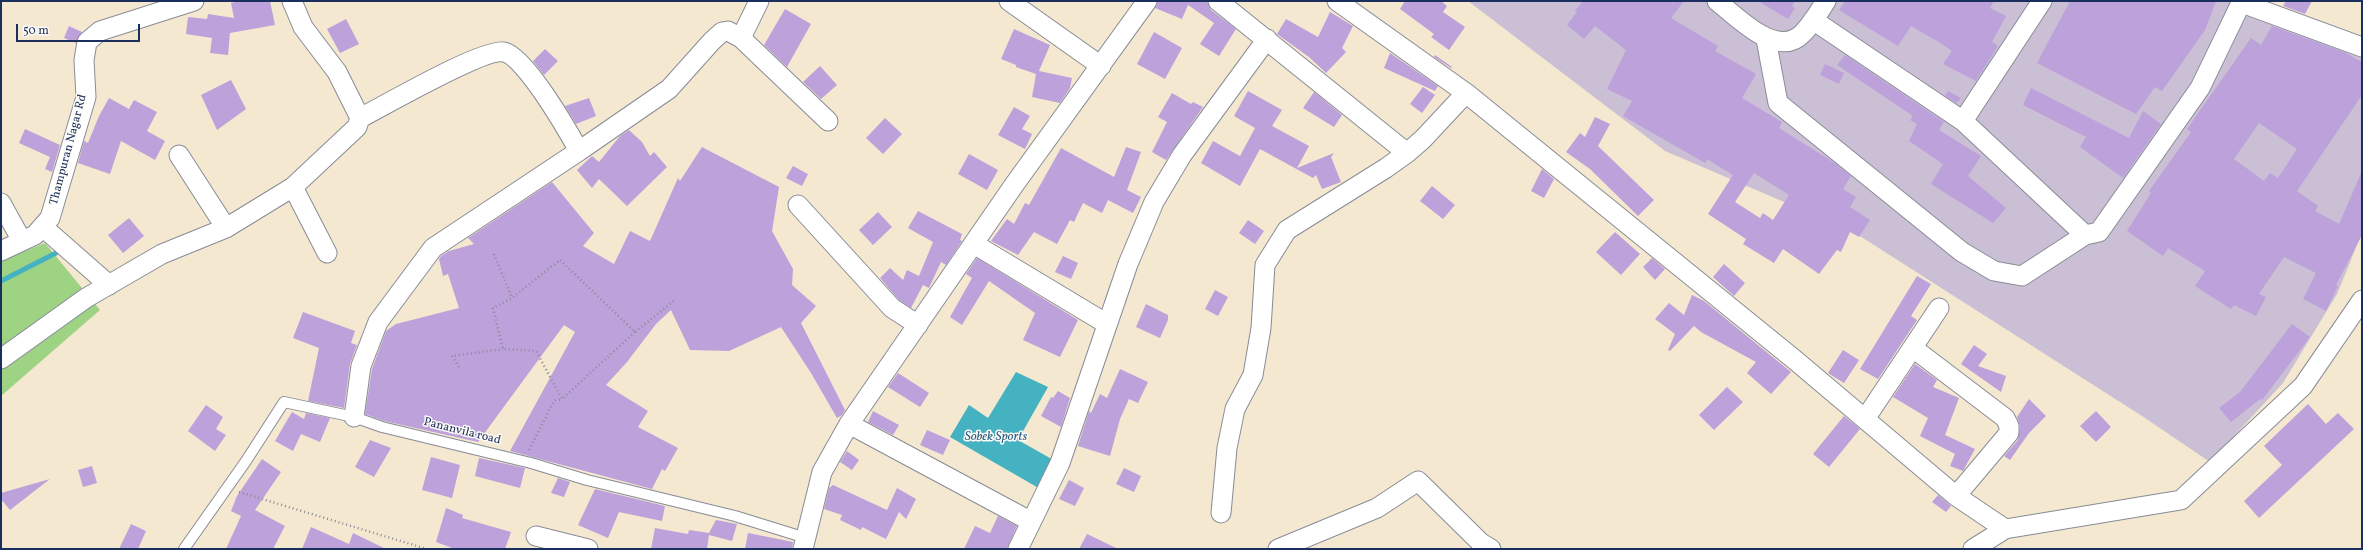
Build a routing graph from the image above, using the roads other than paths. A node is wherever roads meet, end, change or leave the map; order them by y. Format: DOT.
graph roads {
  1 [pos="194,1"];
  2 [pos="292,1"];
  3 [pos="759,1"];
  4 [pos="1009,1"];
  5 [pos="1147,1"];
  6 [pos="1218,1"];
  7 [pos="1337,1"];
  8 [pos="1717,1"];
  9 [pos="1826,1"];
  10 [pos="2042,1"];
  11 [pos="2242,2"];
  12 [pos="1813,20"];
  13 [pos="741,38"];
  14 [pos="1267,39"];
  15 [pos="1766,39"];
  16 [pos="2362,47"];
  17 [pos="1101,66"];
  18 [pos="1466,94"];
  19 [pos="360,118"];
  20 [pos="828,121"];
  21 [pos="1963,121"];
  22 [pos="579,151"];
  23 [pos="1407,153"];
  24 [pos="179,155"];
  25 [pos="293,187"];
  26 [pos="1,204"];
  27 [pos="798,205"];
  28 [pos="44,228"];
  29 [pos="226,228"];
  30 [pos="2085,235"];
  31 [pos="22,241"];
  32 [pos="974,244"];
  33 [pos="1,251"];
  34 [pos="327,253"];
  35 [pos="109,285"];
  36 [pos="2362,300"];
  37 [pos="1939,308"];
  38 [pos="1107,324"];
  39 [pos="918,325"];
  40 [pos="1913,348"];
  41 [pos="1,359"];
  42 [pos="354,417"];
  43 [pos="1865,419"];
  44 [pos="849,424"];
  45 [pos="1956,496"];
  46 [pos="1221,513"];
  47 [pos="1030,520"];
  48 [pos="2005,529"];
  49 [pos="536,536"];
  50 [pos="804,544"];
  51 [pos="184,549"];
  52 [pos="588,549"];
  53 [pos="1018,549"];
  54 [pos="1278,549"];
  55 [pos="1491,549"];
  56 [pos="1973,549"];
  1 -- 28 [label="street, Thampuran Nagar Rd"];
  2 -- 19 [label="street"];
  3 -- 13 [label="street"];
  4 -- 17 [label="street"];
  5 -- 17 [label="street"];
  6 -- 14 [label="street"];
  7 -- 18 [label="street"];
  8 -- 15 [label="street"];
  9 -- 12 [label="street"];
  10 -- 21 [label="street"];
  11 -- 16 [label="street"];
  11 -- 30 [label="street"];
  12 -- 15 [label="street"];
  12 -- 21 [label="street"];
  13 -- 20 [label="street"];
  13 -- 22 [label="street"];
  14 -- 23 [label="street"];
  14 -- 38 [label="street"];
  15 -- 30 [label="street"];
  17 -- 32 [label="street"];
  18 -- 23 [label="street"];
  18 -- 43 [label="street"];
  19 -- 22 [label="street"];
  19 -- 25 [label="street"];
  21 -- 30 [label="street"];
  22 -- 42 [label="street"];
  23 -- 46 [label="street"];
  24 -- 29 [label="street"];
  25 -- 29 [label="street"];
  25 -- 34 [label="street"];
  26 -- 31 [label="street"];
  27 -- 39 [label="street"];
  28 -- 31 [label="street"];
  28 -- 35 [label="street"];
  29 -- 35 [label="street"];
  31 -- 33 [label="street"];
  32 -- 38 [label="street"];
  32 -- 39 [label="street"];
  35 -- 41 [label="street"];
  36 -- 48 [label="street"];
  37 -- 40 [label="street"];
  38 -- 47 [label="street"];
  39 -- 44 [label="street"];
  40 -- 43 [label="street"];
  40 -- 45 [label="street"];
  42 -- 50 [label="lane, Pananvila road"];
  42 -- 51 [label="lane, Pananvila road"];
  43 -- 45 [label="street"];
  44 -- 47 [label="street"];
  44 -- 50 [label="street"];
  45 -- 48 [label="street"];
  47 -- 53 [label="street"];
  48 -- 56 [label="street"];
  49 -- 52 [label="street"];
  54 -- 55 [label="street"];
}
